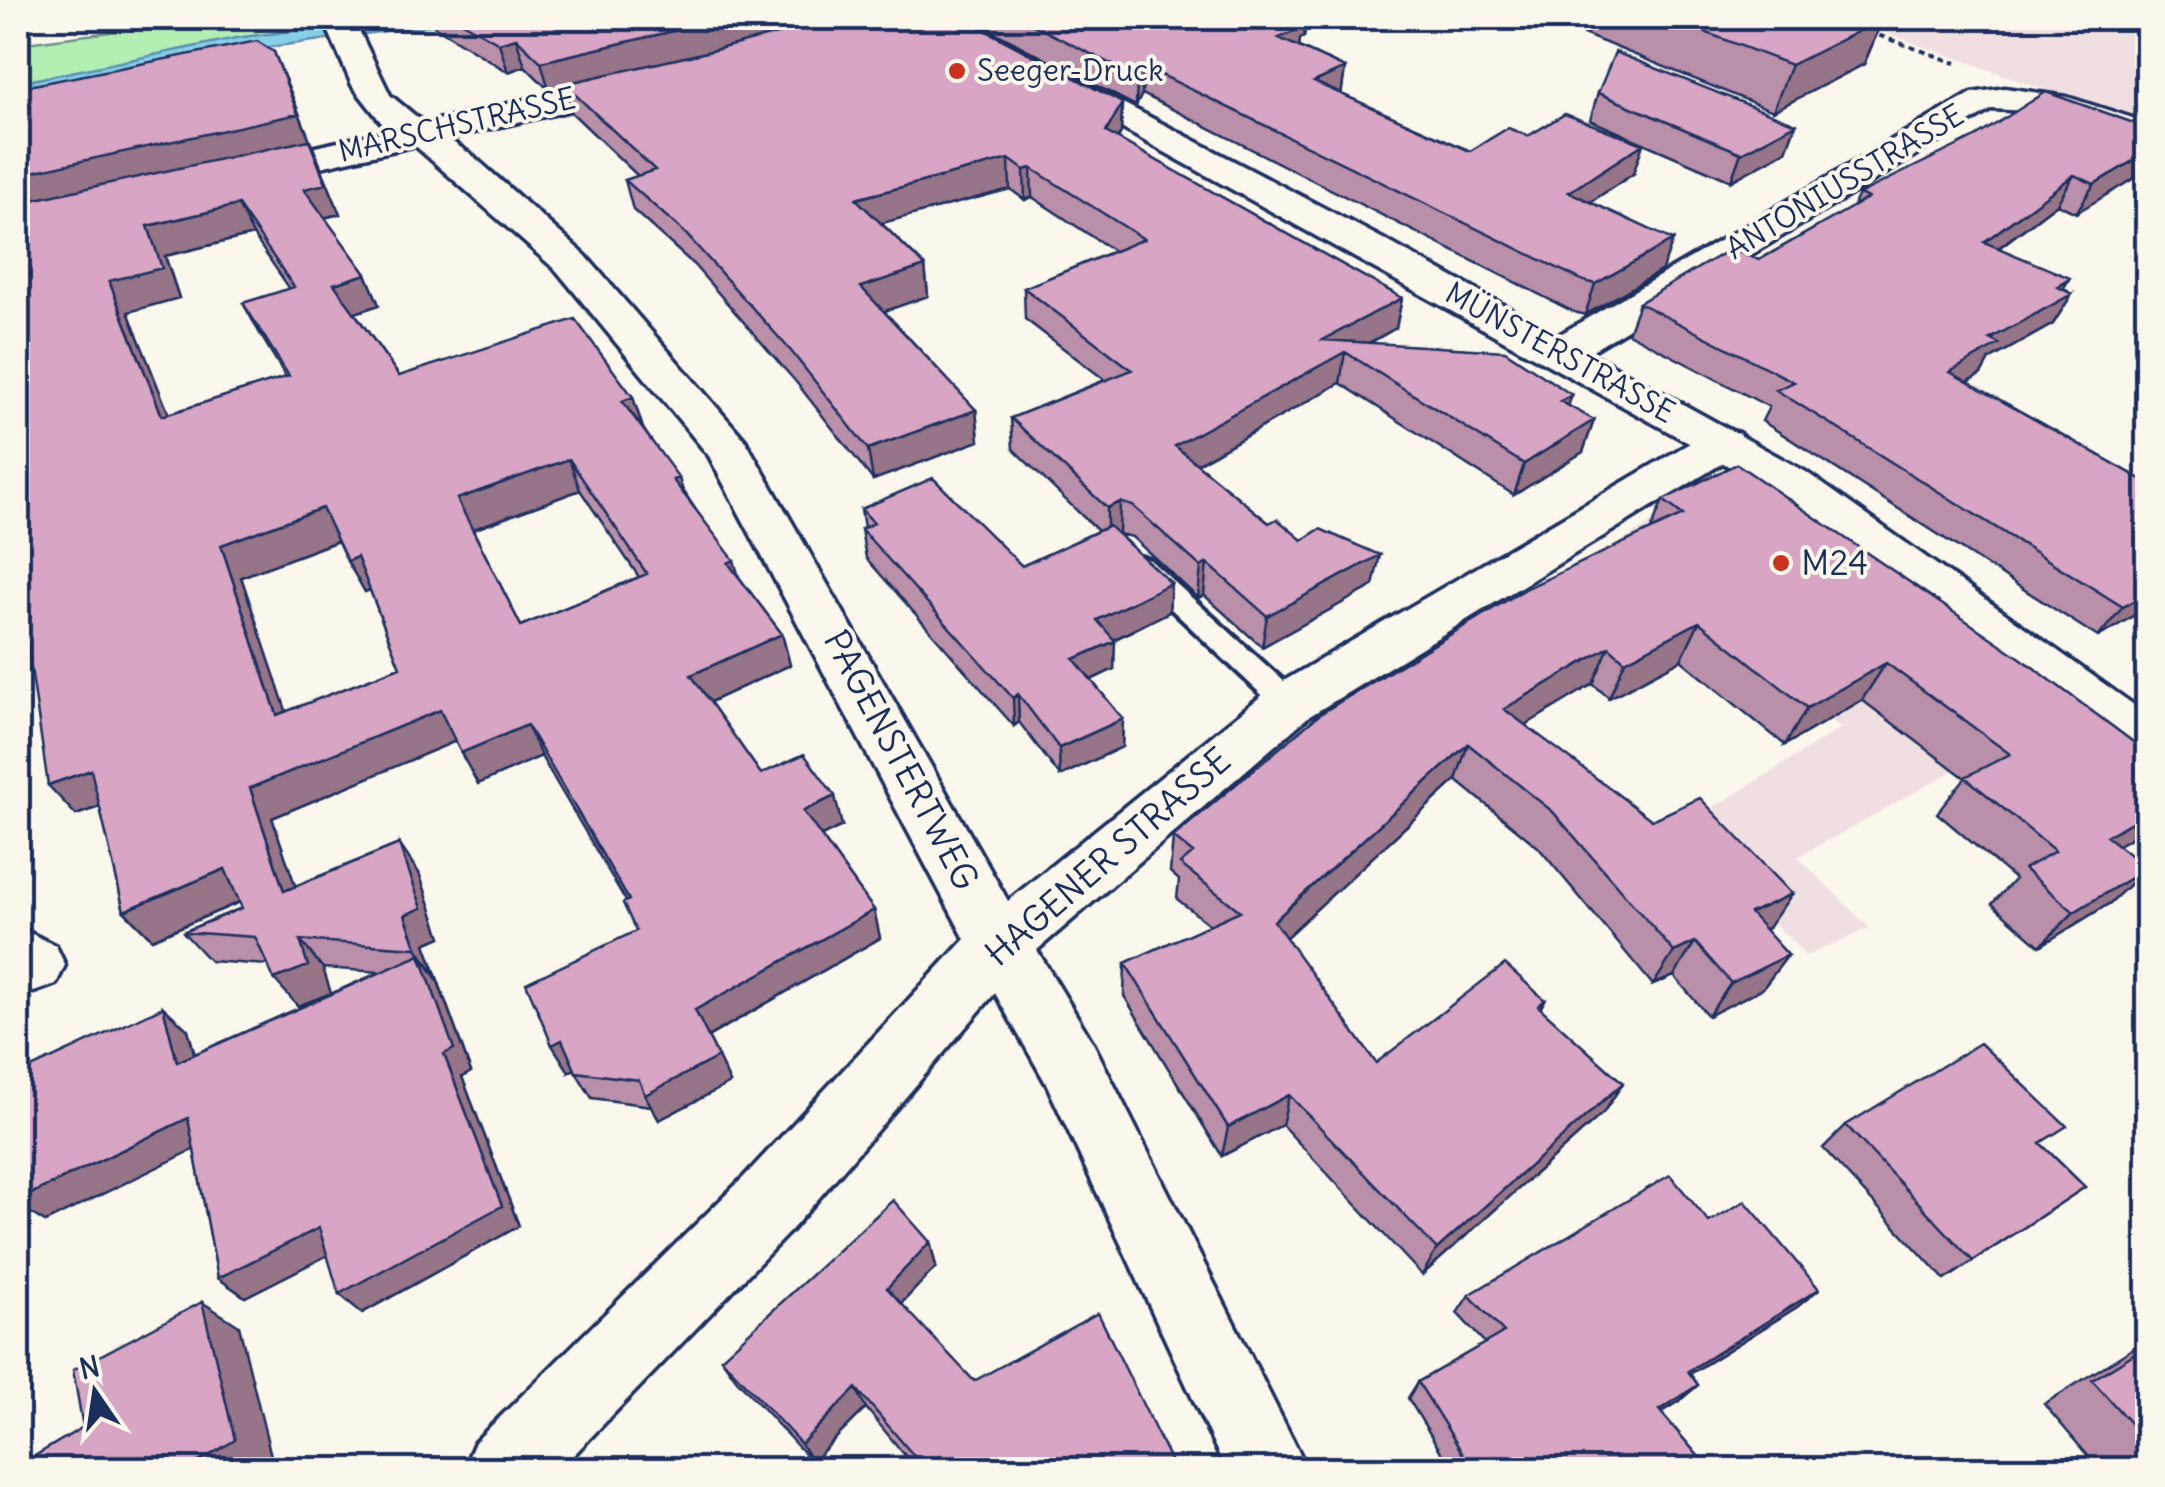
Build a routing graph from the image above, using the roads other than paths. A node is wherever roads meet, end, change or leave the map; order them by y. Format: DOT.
graph roads {
  1 [pos="938,18"];
  2 [pos="343,30"];
  3 [pos="670,77"];
  4 [pos="419,134"];
  5 [pos="2148,135"];
  6 [pos="209,181"];
  7 [pos="1560,352"];
  8 [pos="1723,443"];
  9 [pos="1120,546"];
  10 [pos="1289,704"];
  11 [pos="2148,744"];
  12 [pos="1000,944"];
  13 [pos="502,1470"];
  14 [pos="1268,1470"];
  1 -- 7 [label="street, MÜNSTERSTRASSE"];
  2 -- 4 [label="street, PAGENSTERTWEG"];
  3 -- 4 [label="street, MARSCHSTRASSE"];
  4 -- 6 [label="street, MARSCHSTRASSE"];
  4 -- 12 [label="street, PAGENSTERTWEG"];
  5 -- 7 [label="street, ANTONIUSSTRASSE"];
  7 -- 8 [label="street, MÜNSTERSTRASSE"];
  8 -- 10 [label="street, HAGENER STRASSE"];
  8 -- 11 [label="street, MÜNSTERSTRASSE"];
  9 -- 10 [label="lane"];
  10 -- 12 [label="street, HAGENER STRASSE"];
  12 -- 13 [label="street, HAGENER STRASSE"];
  12 -- 14 [label="street, PAGENSTERTWEG"];
}
